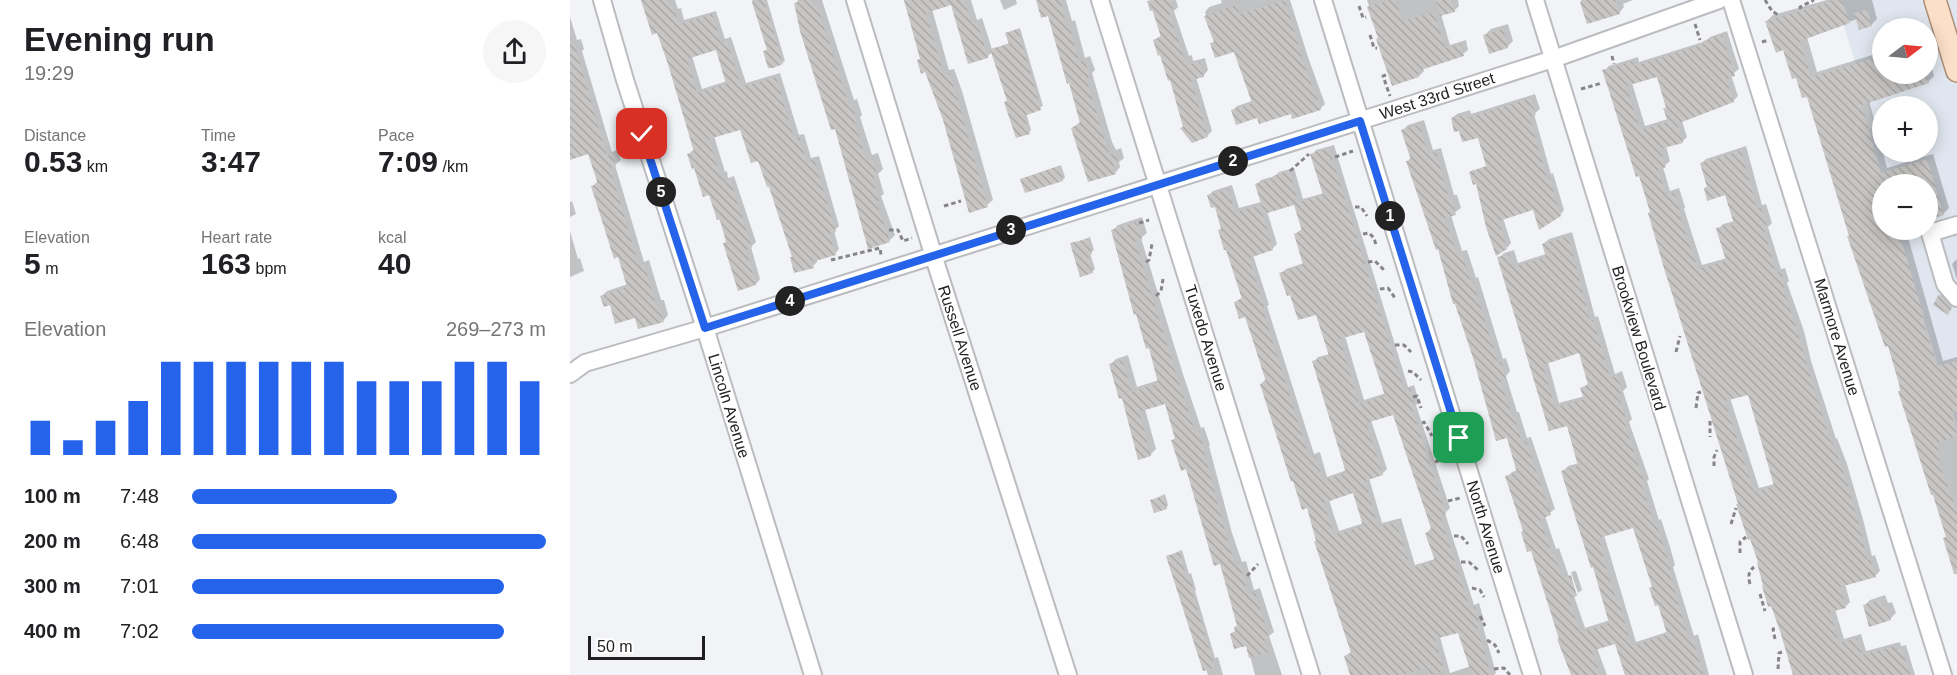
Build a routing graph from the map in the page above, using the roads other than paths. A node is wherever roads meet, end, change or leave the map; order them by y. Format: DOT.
graph roads {
  1 [pos="602,0"];
  2 [pos="855,0"];
  3 [pos="1101,0"];
  4 [pos="1323,0"];
  5 [pos="1534,0"];
  6 [pos="1719,0"];
  7 [pos="1731,0"];
  8 [pos="1935,0"];
  9 [pos="1553,59"];
  10 [pos="1957,71"];
  11 [pos="1360,121"];
  12 [pos="1158,185"];
  13 [pos="1957,226"];
  14 [pos="933,255"];
  15 [pos="1957,298"];
  16 [pos="705,328"];
  17 [pos="570,374"];
  18 [pos="813,675"];
  19 [pos="1068,675"];
  20 [pos="1311,675"];
  21 [pos="1532,675"];
  22 [pos="1744,675"];
  23 [pos="1943,675"];
  1 -- 16 [label="street, Lincoln Avenue"];
  2 -- 14 [label="street, Russell Avenue"];
  3 -- 12 [label="street, Tuxedo Avenue"];
  4 -- 11 [label="street, North Avenue"];
  5 -- 9 [label="street, Brookview Boulevard"];
  6 -- 9 [label="street, West 33rd Street"];
  7 -- 23 [label="street, Marmore Avenue"];
  8 -- 10 [label="main road"];
  9 -- 11 [label="street, West 33rd Street"];
  9 -- 22 [label="street, Brookview Boulevard"];
  11 -- 12 [label="street, West 33rd Street"];
  11 -- 21 [label="street, North Avenue"];
  12 -- 14 [label="street, West 33rd Street"];
  12 -- 20 [label="street, Tuxedo Avenue"];
  13 -- 15 [label="street"];
  14 -- 16 [label="street, West 33rd Street"];
  14 -- 19 [label="street, Russell Avenue"];
  16 -- 17 [label="street, West 33rd Street"];
  16 -- 18 [label="street, Lincoln Avenue"];
}
